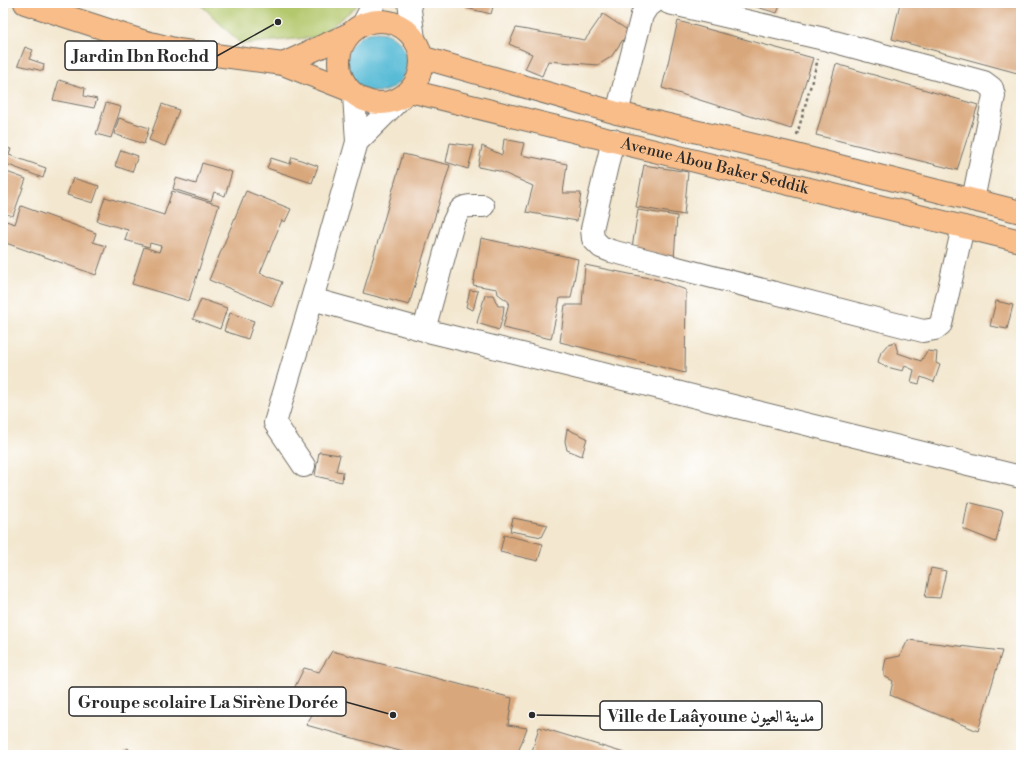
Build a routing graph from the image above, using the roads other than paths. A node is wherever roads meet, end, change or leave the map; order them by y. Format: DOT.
graph roads {
  1 [pos="25,3"];
  2 [pos="374,3"];
  3 [pos="409,3"];
  4 [pos="653,3"];
  5 [pos="670,3"];
  6 [pos="356,29"];
  7 [pos="417,48"];
  8 [pos="283,64"];
  9 [pos="352,92"];
  10 [pos="406,94"];
  11 [pos="617,113"];
  12 [pos="613,140"];
  13 [pos="357,142"];
  14 [pos="973,200"];
  15 [pos="483,206"];
  16 [pos="1021,212"];
  17 [pos="963,227"];
  18 [pos="1021,241"];
  19 [pos="312,299"];
  20 [pos="424,330"];
  21 [pos="304,466"];
  22 [pos="1021,477"];
  1 -- 8 [label="main road"];
  2 -- 6 [label="street"];
  3 -- 7 [label="street"];
  4 -- 11 [label="street"];
  5 -- 14 [label="street"];
  6 -- 7 [label="main road"];
  6 -- 8 [label="main road"];
  6 -- 9 [label="main road"];
  7 -- 10 [label="main road"];
  7 -- 11 [label="main road, Avenue Abou Baker Seddik"];
  8 -- 9 [label="main road"];
  9 -- 10 [label="main road"];
  9 -- 13 [label="street"];
  10 -- 12 [label="main road, Avenue Abou Baker Seddik"];
  10 -- 13 [label="street"];
  11 -- 14 [label="main road, Avenue Abou Baker Seddik"];
  12 -- 17 [label="main road, Avenue Abou Baker Seddik"];
  12 -- 17 [label="street"];
  13 -- 19 [label="street"];
  14 -- 16 [label="main road, Avenue Abou Baker Seddik"];
  15 -- 20 [label="street"];
  17 -- 18 [label="main road, Avenue Abou Baker Seddik"];
  19 -- 20 [label="street"];
  19 -- 21 [label="street"];
  20 -- 22 [label="street"];
}
